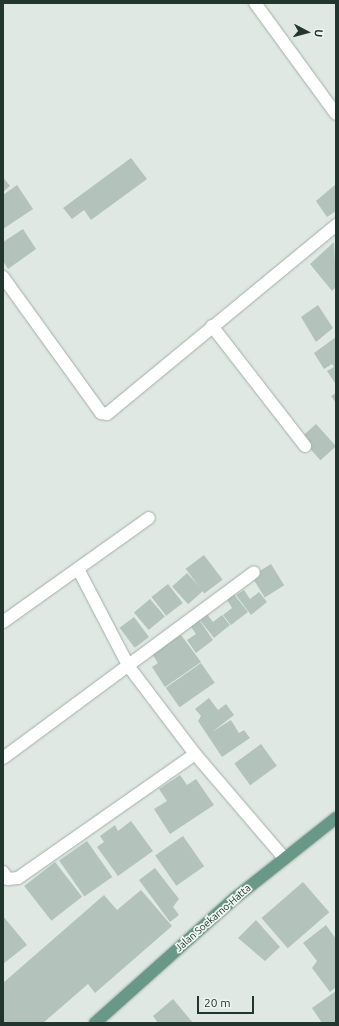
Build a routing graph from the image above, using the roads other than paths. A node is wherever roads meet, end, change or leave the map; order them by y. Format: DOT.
graph roads {
  1 [pos="254,3"];
  2 [pos="336,114"];
  3 [pos="336,225"];
  4 [pos="3,277"];
  5 [pos="212,326"];
  6 [pos="305,446"];
  7 [pos="149,518"];
  8 [pos="78,569"];
  9 [pos="254,572"];
  10 [pos="3,622"];
  11 [pos="129,667"];
  12 [pos="195,754"];
  13 [pos="3,758"];
  14 [pos="336,818"];
  15 [pos="284,858"];
  16 [pos="3,872"];
  17 [pos="94,1023"];
  1 -- 2 [label="street"];
  3 -- 5 [label="street"];
  4 -- 5 [label="street"];
  5 -- 6 [label="street"];
  7 -- 8 [label="street"];
  8 -- 10 [label="street"];
  8 -- 11 [label="street"];
  9 -- 11 [label="street"];
  11 -- 12 [label="street"];
  11 -- 13 [label="street"];
  12 -- 15 [label="street"];
  12 -- 16 [label="street"];
  14 -- 15 [label="main road, Jalan Soekarno-Hatta"];
  15 -- 17 [label="main road, Jalan Soekarno-Hatta"];
}
